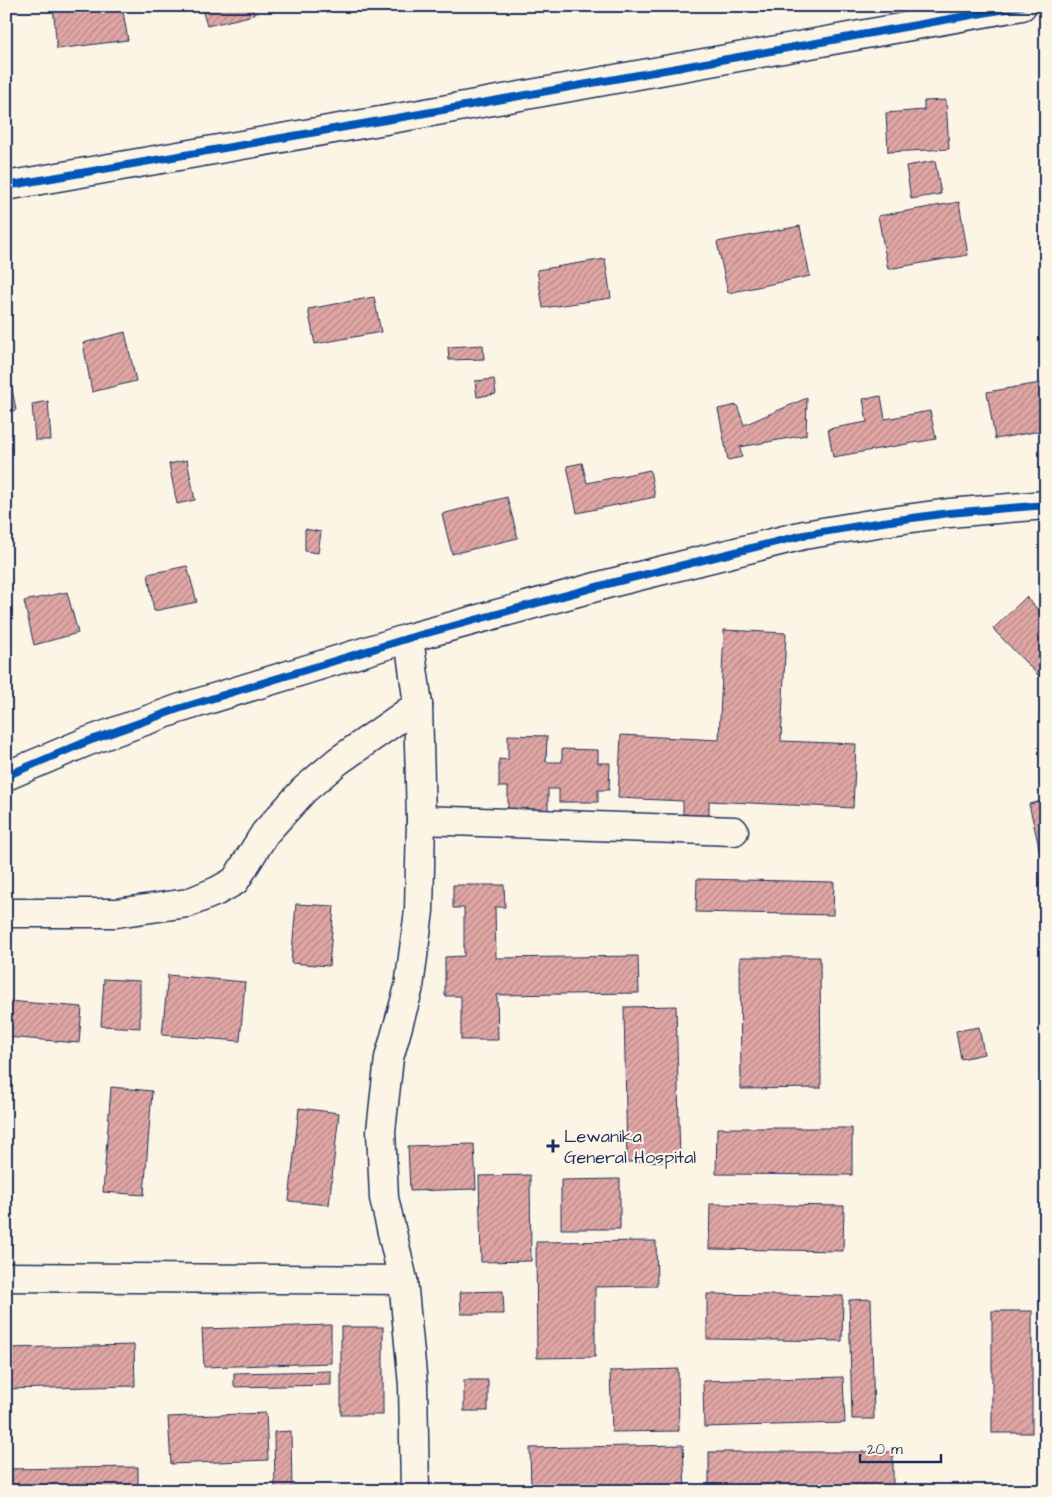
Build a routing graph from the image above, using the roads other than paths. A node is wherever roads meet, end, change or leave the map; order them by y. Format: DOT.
graph roads {
  1 [pos="1022,6"];
  2 [pos="6,186"];
  3 [pos="1046,506"];
  4 [pos="410,638"];
  5 [pos="418,705"];
  6 [pos="6,776"];
  7 [pos="421,820"];
  8 [pos="734,831"];
  9 [pos="6,913"];
  10 [pos="6,1277"];
  11 [pos="403,1280"];
  12 [pos="415,1491"];
  1 -- 2 [label="street"];
  3 -- 4 [label="street"];
  4 -- 5 [label="street"];
  4 -- 6 [label="street"];
  5 -- 7 [label="street"];
  5 -- 9 [label="street"];
  7 -- 8 [label="street"];
  7 -- 11 [label="street"];
  10 -- 11 [label="street"];
  11 -- 12 [label="street"];
}
